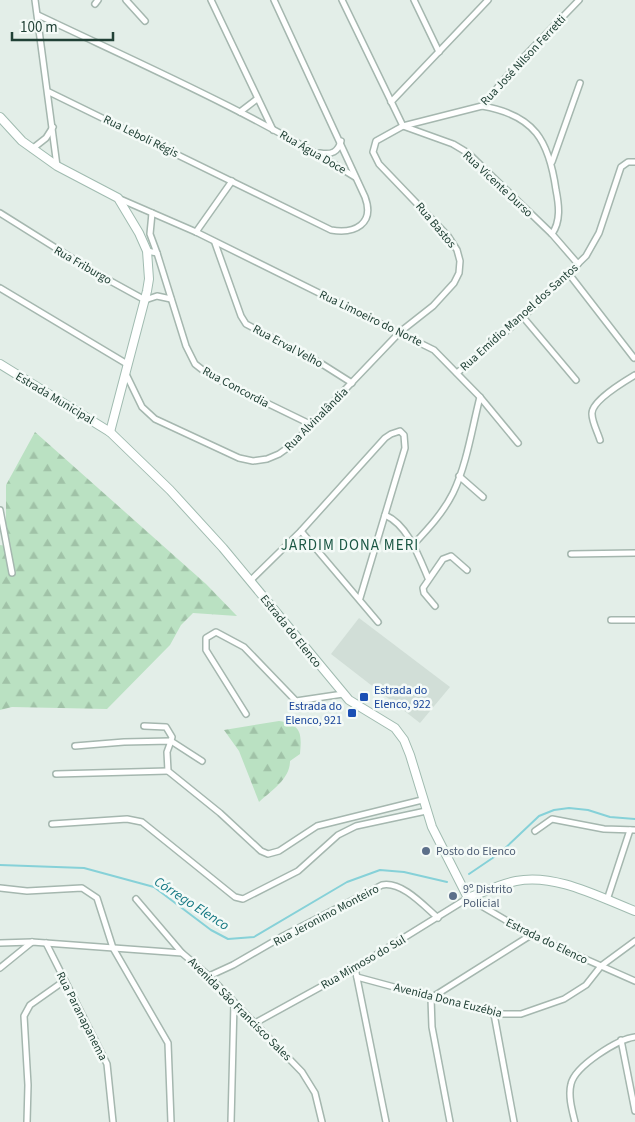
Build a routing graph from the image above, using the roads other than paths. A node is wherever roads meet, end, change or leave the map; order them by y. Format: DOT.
graph roads {
  1 [pos="36,0"];
  2 [pos="126,0"];
  3 [pos="211,0"];
  4 [pos="274,0"];
  5 [pos="342,0"];
  6 [pos="414,0"];
  7 [pos="579,0"];
  8 [pos="486,1"];
  9 [pos="38,15"];
  10 [pos="145,21"];
  11 [pos="439,52"];
  12 [pos="580,83"];
  13 [pos="49,92"];
  14 [pos="257,99"];
  15 [pos="391,102"];
  16 [pos="482,106"];
  17 [pos="240,112"];
  18 [pos="0,117"];
  19 [pos="403,126"];
  20 [pos="4,127"];
  21 [pos="53,127"];
  22 [pos="273,130"];
  23 [pos="341,141"];
  24 [pos="32,149"];
  25 [pos="317,153"];
  26 [pos="552,162"];
  27 [pos="635,162"];
  28 [pos="57,166"];
  29 [pos="356,177"];
  30 [pos="232,181"];
  31 [pos="118,198"];
  32 [pos="0,213"];
  33 [pos="152,213"];
  34 [pos="196,232"];
  35 [pos="552,234"];
  36 [pos="215,243"];
  37 [pos="147,251"];
  38 [pos="157,252"];
  39 [pos="578,264"];
  40 [pos="569,274"];
  41 [pos="0,288"];
  42 [pos="145,300"];
  43 [pos="171,300"];
  44 [pos="523,317"];
  45 [pos="400,332"];
  46 [pos="634,358"];
  47 [pos="0,364"];
  48 [pos="128,364"];
  49 [pos="126,373"];
  50 [pos="457,373"];
  51 [pos="635,375"];
  52 [pos="576,380"];
  53 [pos="352,383"];
  54 [pos="480,397"];
  55 [pos="312,425"];
  56 [pos="110,432"];
  57 [pos="600,440"];
  58 [pos="518,443"];
  59 [pos="460,476"];
  60 [pos="483,497"];
  61 [pos="0,510"];
  62 [pos="385,516"];
  63 [pos="301,530"];
  64 [pos="413,545"];
  65 [pos="635,553"];
  66 [pos="571,554"];
  67 [pos="467,570"];
  68 [pos="12,573"];
  69 [pos="428,578"];
  70 [pos="250,580"];
  71 [pos="360,598"];
  72 [pos="435,606"];
  73 [pos="612,620"];
  74 [pos="635,620"];
  75 [pos="378,622"];
  76 [pos="344,694"];
  77 [pos="246,714"];
  78 [pos="144,726"];
  79 [pos="171,741"];
  80 [pos="75,746"];
  81 [pos="202,761"];
  82 [pos="168,772"];
  83 [pos="56,774"];
  84 [pos="422,800"];
  85 [pos="426,811"];
  86 [pos="52,824"];
  87 [pos="633,830"];
  88 [pos="535,831"];
  89 [pos="0,888"];
  90 [pos="468,898"];
  91 [pos="136,899"];
  92 [pos="607,900"];
  93 [pos="635,911"];
  94 [pos="438,918"];
  95 [pos="531,935"];
  96 [pos="635,941"];
  97 [pos="0,942"];
  98 [pos="32,942"];
  99 [pos="46,943"];
  100 [pos="113,948"];
  101 [pos="182,952"];
  102 [pos="601,966"];
  103 [pos="0,968"];
  104 [pos="355,968"];
  105 [pos="210,976"];
  106 [pos="357,977"];
  107 [pos="635,980"];
  108 [pos="64,981"];
  109 [pos="431,998"];
  110 [pos="234,1003"];
  111 [pos="494,1014"];
  112 [pos="255,1023"];
  113 [pos="635,1037"];
  114 [pos="621,1040"];
  115 [pos="635,1111"];
  116 [pos="27,1122"];
  117 [pos="113,1122"];
  118 [pos="171,1122"];
  119 [pos="231,1122"];
  120 [pos="322,1122"];
  121 [pos="386,1122"];
  122 [pos="450,1122"];
  123 [pos="514,1122"];
  124 [pos="575,1122"];
  1 -- 9 [label="street"];
  2 -- 10 [label="street"];
  3 -- 14 [label="street"];
  4 -- 23 [label="street"];
  5 -- 15 [label="street"];
  6 -- 11 [label="street"];
  7 -- 16 [label="street, Rua José Nilson Ferretti"];
  8 -- 11 [label="street"];
  9 -- 13 [label="street"];
  9 -- 17 [label="street, Rua Água Doce"];
  11 -- 15 [label="street"];
  12 -- 26 [label="street"];
  13 -- 21 [label="street"];
  13 -- 30 [label="street, Rua Leboli Régis"];
  14 -- 17 [label="street"];
  14 -- 22 [label="street"];
  15 -- 19 [label="street"];
  16 -- 19 [label="street, Rua José Nilson Ferretti"];
  16 -- 26 [label="street"];
  17 -- 22 [label="street, Rua Água Doce"];
  18 -- 20 [label="street"];
  19 -- 35 [label="street, Rua Vicente Durso"];
  19 -- 45 [label="street, Rua Bastos"];
  20 -- 24 [label="street"];
  21 -- 24 [label="street"];
  21 -- 28 [label="street"];
  22 -- 25 [label="street, Rua Água Doce"];
  23 -- 25 [label="street"];
  23 -- 29 [label="street"];
  24 -- 28 [label="street"];
  25 -- 29 [label="street, Rua Água Doce"];
  26 -- 35 [label="street"];
  27 -- 39 [label="street, Rua Emídio Manoel dos Santos"];
  28 -- 31 [label="street"];
  29 -- 30 [label="street, Rua Água Doce"];
  30 -- 34 [label="street"];
  31 -- 33 [label="street"];
  31 -- 37 [label="street"];
  32 -- 42 [label="street, Rua Friburgo"];
  33 -- 34 [label="street"];
  33 -- 38 [label="street"];
  34 -- 36 [label="street, Rua Limoeiro do Norte"];
  35 -- 39 [label="street, Rua Vicente Durso"];
  36 -- 45 [label="street, Rua Limoeiro do Norte"];
  36 -- 53 [label="street, Rua Erval Velho"];
  37 -- 38 [label="street"];
  37 -- 42 [label="street"];
  38 -- 43 [label="street, Rua Concordia"];
  39 -- 40 [label="street, Rua Emídio Manoel dos Santos"];
  40 -- 44 [label="street, Rua Emídio Manoel dos Santos"];
  40 -- 46 [label="street"];
  41 -- 48 [label="street"];
  42 -- 43 [label="street"];
  42 -- 48 [label="street"];
  43 -- 55 [label="street, Rua Concordia"];
  44 -- 50 [label="street, Rua Emídio Manoel dos Santos"];
  44 -- 52 [label="street"];
  45 -- 50 [label="street, Rua Limoeiro do Norte"];
  45 -- 53 [label="street, Rua Alvinalândia"];
  47 -- 56 [label="street, Estrada Municipal"];
  48 -- 49 [label="street"];
  49 -- 55 [label="street, Rua Alvinalândia"];
  49 -- 56 [label="street"];
  50 -- 54 [label="street, Rua Limoeiro do Norte"];
  51 -- 57 [label="street"];
  53 -- 55 [label="street, Rua Alvinalândia"];
  54 -- 58 [label="street, Rua Limoeiro do Norte"];
  54 -- 59 [label="street"];
  56 -- 70 [label="street, Estrada do Elenco"];
  59 -- 60 [label="street"];
  59 -- 64 [label="street"];
  61 -- 68 [label="street"];
  62 -- 63 [label="street"];
  62 -- 64 [label="street"];
  62 -- 71 [label="street"];
  63 -- 70 [label="street"];
  63 -- 71 [label="street"];
  64 -- 69 [label="street"];
  65 -- 66 [label="street"];
  67 -- 69 [label="street"];
  69 -- 72 [label="street"];
  70 -- 76 [label="street, Estrada do Elenco"];
  71 -- 75 [label="street"];
  73 -- 74 [label="street"];
  76 -- 77 [label="street"];
  76 -- 84 [label="street, Estrada do Elenco"];
  78 -- 79 [label="street"];
  79 -- 80 [label="street"];
  79 -- 81 [label="street"];
  79 -- 82 [label="street"];
  82 -- 83 [label="street"];
  82 -- 84 [label="street"];
  84 -- 85 [label="street, Estrada do Elenco"];
  85 -- 86 [label="street"];
  85 -- 90 [label="street, Estrada do Elenco"];
  87 -- 88 [label="street"];
  87 -- 92 [label="street"];
  89 -- 100 [label="street"];
  90 -- 92 [label="street"];
  90 -- 94 [label="street, Rua Mimoso do Sul"];
  90 -- 95 [label="street, Estrada do Elenco"];
  91 -- 101 [label="street"];
  92 -- 93 [label="street"];
  94 -- 104 [label="street, Rua Mimoso do Sul"];
  94 -- 105 [label="street, Rua Jeronimo Monteiro"];
  95 -- 102 [label="street, Estrada do Elenco"];
  95 -- 109 [label="street"];
  96 -- 102 [label="street, Avenida Dona Euzébia"];
  97 -- 98 [label="street, Avenida São Francisco Sales"];
  98 -- 99 [label="street, Avenida São Francisco Sales"];
  98 -- 103 [label="street"];
  99 -- 100 [label="street, Avenida São Francisco Sales"];
  99 -- 108 [label="street, Rua Paranapanema"];
  100 -- 101 [label="street, Avenida São Francisco Sales"];
  100 -- 118 [label="street"];
  101 -- 105 [label="street, Avenida São Francisco Sales"];
  102 -- 107 [label="street, Estrada do Elenco"];
  102 -- 111 [label="street, Avenida Dona Euzébia"];
  104 -- 106 [label="street"];
  104 -- 112 [label="street, Rua Mimoso do Sul"];
  105 -- 110 [label="street, Avenida São Francisco Sales"];
  106 -- 109 [label="street, Avenida Dona Euzébia"];
  106 -- 121 [label="street"];
  108 -- 116 [label="street"];
  108 -- 117 [label="street, Rua Paranapanema"];
  109 -- 111 [label="street, Avenida Dona Euzébia"];
  109 -- 122 [label="street"];
  110 -- 112 [label="street, Avenida São Francisco Sales"];
  110 -- 119 [label="street"];
  111 -- 123 [label="street"];
  112 -- 120 [label="street, Avenida São Francisco Sales"];
  113 -- 114 [label="street"];
  114 -- 115 [label="street"];
  114 -- 124 [label="street"];
}
